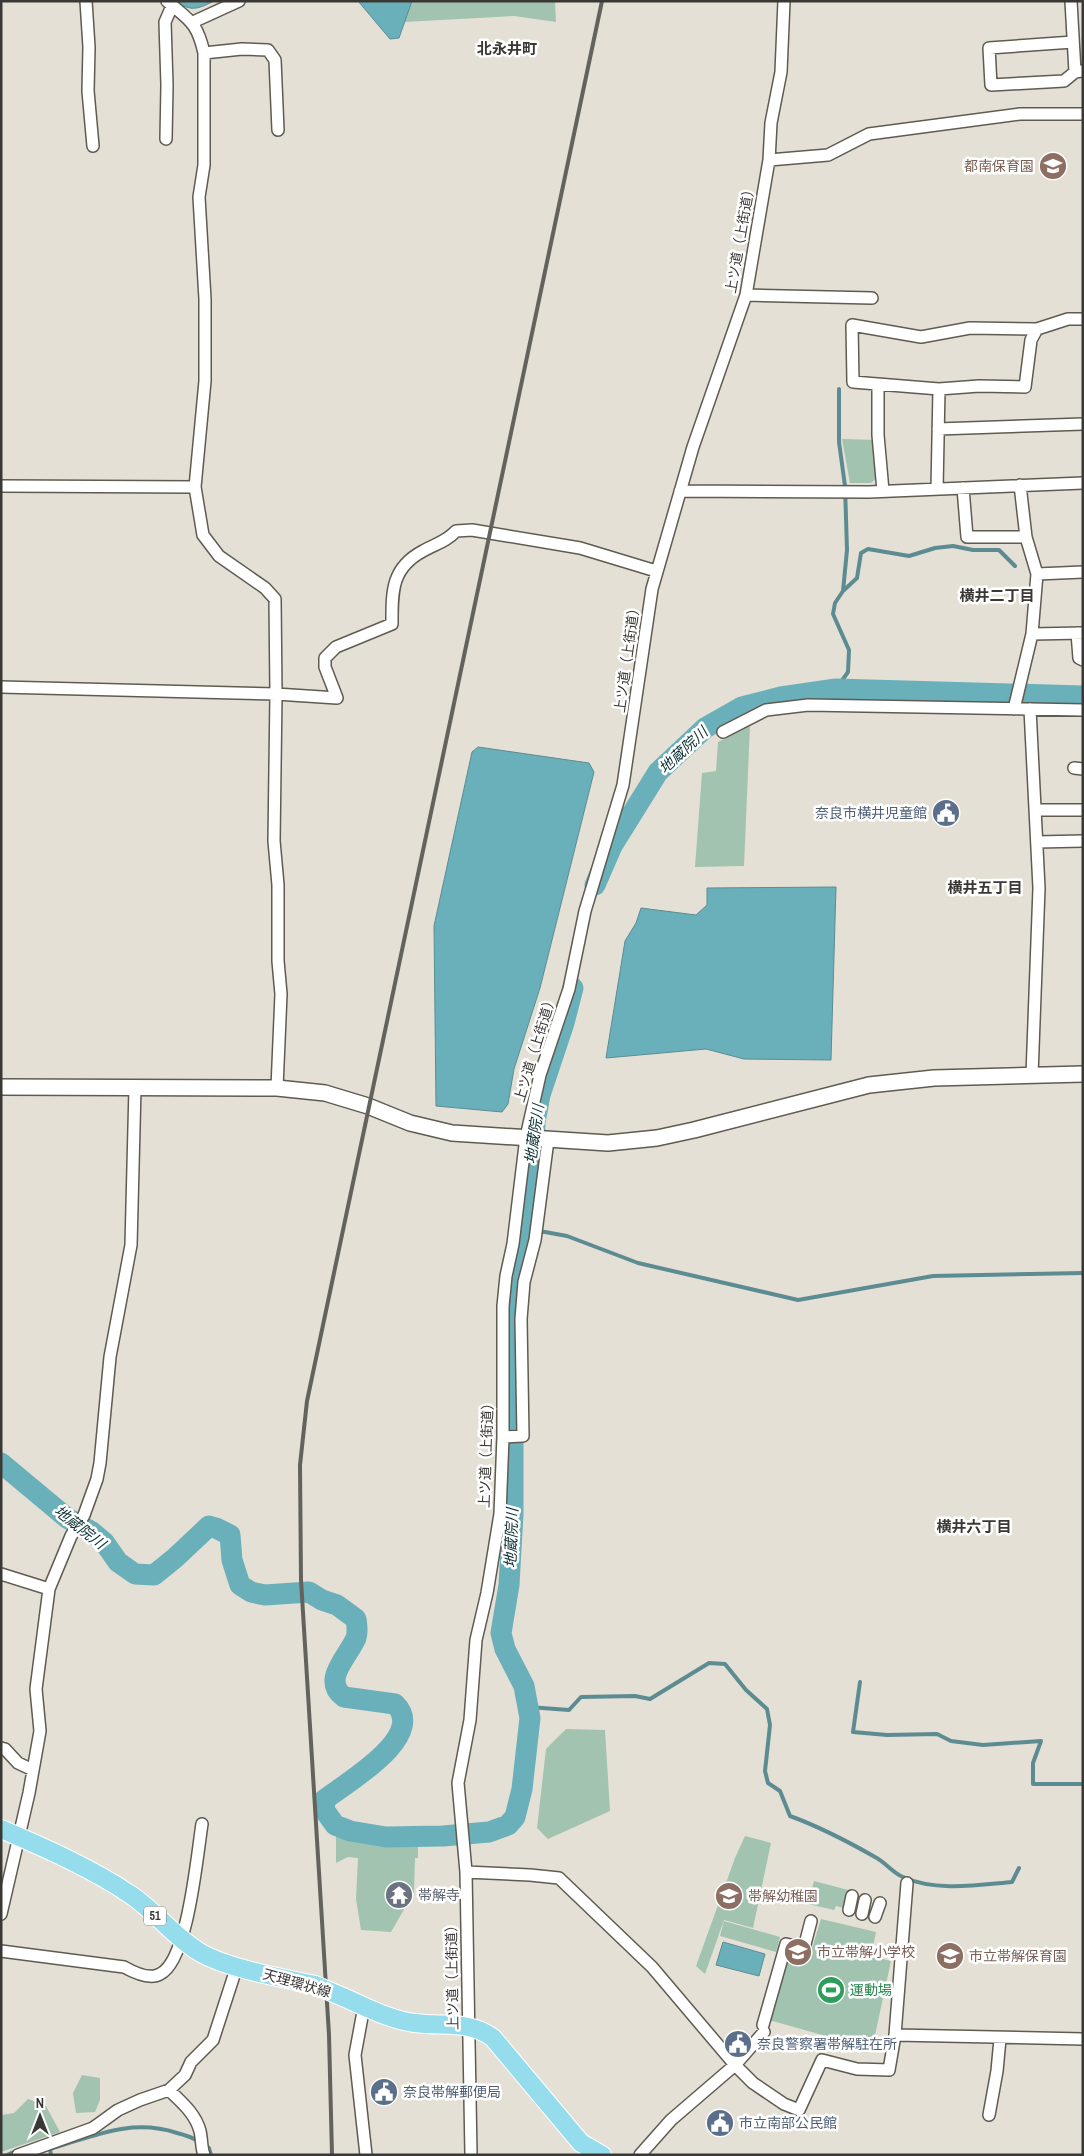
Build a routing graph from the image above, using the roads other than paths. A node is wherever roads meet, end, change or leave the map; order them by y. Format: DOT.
graph roads {
  1 [pos="86,1"];
  2 [pos="239,1"];
  3 [pos="784,1"];
  4 [pos="170,4"];
  5 [pos="1075,8"];
  6 [pos="193,22"];
  7 [pos="1073,42"];
  8 [pos="204,53"];
  9 [pos="1079,72"];
  10 [pos="1083,114"];
  11 [pos="278,130"];
  12 [pos="166,139"];
  13 [pos="93,146"];
  14 [pos="769,160"];
  15 [pos="746,295"];
  16 [pos="872,298"];
  17 [pos="1083,319"];
  18 [pos="1037,329"];
  19 [pos="878,384"];
  20 [pos="939,389"];
  21 [pos="1083,424"];
  22 [pos="938,429"];
  23 [pos="1083,483"];
  24 [pos="1020,485"];
  25 [pos="1,486"];
  26 [pos="195,487"];
  27 [pos="963,488"];
  28 [pos="937,489"];
  29 [pos="680,491"];
  30 [pos="883,491"];
  31 [pos="1026,537"];
  32 [pos="656,572"];
  33 [pos="1083,572"];
  34 [pos="1037,574"];
  35 [pos="1080,633"];
  36 [pos="1032,634"];
  37 [pos="1083,660"];
  38 [pos="1,687"];
  39 [pos="276,694"];
  40 [pos="1015,704"];
  41 [pos="1030,709"];
  42 [pos="1083,710"];
  43 [pos="723,732"];
  44 [pos="1035,810"];
  45 [pos="1083,810"];
  46 [pos="1083,841"];
  47 [pos="1037,842"];
  48 [pos="1032,1074"];
  49 [pos="1083,1074"];
  50 [pos="1,1087"];
  51 [pos="135,1088"];
  52 [pos="277,1088"];
  53 [pos="526,1137"];
  54 [pos="548,1140"];
  55 [pos="505,1436"];
  56 [pos="1,1574"];
  57 [pos="49,1589"];
  58 [pos="1,1748"];
  59 [pos="33,1770"];
  60 [pos="202,1824"];
  61 [pos="1,1829"];
  62 [pos="20,1837"];
  63 [pos="466,1872"];
  64 [pos="907,1883"];
  65 [pos="852,1896"];
  66 [pos="865,1900"];
  67 [pos="880,1903"];
  68 [pos="848,1910"];
  69 [pos="1,1914"];
  70 [pos="862,1914"];
  71 [pos="875,1917"];
  72 [pos="811,1921"];
  73 [pos="182,1940"];
  74 [pos="1,1952"];
  75 [pos="237,1966"];
  76 [pos="364,2006"];
  77 [pos="468,2026"];
  78 [pos="895,2035"];
  79 [pos="1000,2039"];
  80 [pos="1083,2039"];
  81 [pos="734,2064"];
  82 [pos="169,2090"];
  83 [pos="989,2115"];
  84 [pos="202,2150"];
  85 [pos="18,2155"];
  86 [pos="366,2155"];
  87 [pos="471,2155"];
  88 [pos="602,2155"];
  89 [pos="640,2155"];
  1 -- 13 [label="street"];
  2 -- 6 [label="street"];
  3 -- 14 [label="street, 上ツ道（上街道）"];
  4 -- 6 [label="street"];
  4 -- 12 [label="street"];
  5 -- 7 [label="street"];
  6 -- 8 [label="street"];
  7 -- 9 [label="street"];
  7 -- 9 [label="street"];
  8 -- 11 [label="street"];
  8 -- 26 [label="street"];
  10 -- 14 [label="street"];
  14 -- 15 [label="street, 上ツ道（上街道）"];
  15 -- 16 [label="street"];
  15 -- 29 [label="street, 上ツ道（上街道）"];
  17 -- 18 [label="street"];
  18 -- 19 [label="street"];
  18 -- 20 [label="street"];
  19 -- 20 [label="street"];
  19 -- 30 [label="street"];
  20 -- 22 [label="street"];
  21 -- 22 [label="street"];
  22 -- 28 [label="street"];
  23 -- 24 [label="street"];
  24 -- 27 [label="street"];
  24 -- 31 [label="street"];
  25 -- 26 [label="street"];
  26 -- 39 [label="street"];
  27 -- 28 [label="street"];
  27 -- 31 [label="street"];
  28 -- 30 [label="street"];
  29 -- 30 [label="street"];
  29 -- 32 [label="street, 上ツ道（上街道）"];
  31 -- 34 [label="street"];
  32 -- 39 [label="street"];
  32 -- 53 [label="street, 上ツ道（上街道）"];
  33 -- 34 [label="street"];
  34 -- 36 [label="street"];
  35 -- 36 [label="street"];
  35 -- 37 [label="street"];
  36 -- 40 [label="street"];
  38 -- 39 [label="street"];
  39 -- 52 [label="street"];
  40 -- 41 [label="street"];
  40 -- 43 [label="street"];
  41 -- 42 [label="street"];
  41 -- 44 [label="street"];
  44 -- 45 [label="street"];
  44 -- 47 [label="street"];
  46 -- 47 [label="street"];
  47 -- 48 [label="street"];
  48 -- 49 [label="street"];
  48 -- 54 [label="street"];
  50 -- 51 [label="street"];
  51 -- 52 [label="street"];
  51 -- 57 [label="street"];
  52 -- 53 [label="street"];
  53 -- 54 [label="street"];
  53 -- 55 [label="street, 上ツ道（上街道）"];
  54 -- 55 [label="street"];
  55 -- 63 [label="street, 上ツ道（上街道）"];
  56 -- 57 [label="street"];
  57 -- 59 [label="street"];
  58 -- 59 [label="street"];
  59 -- 62 [label="street"];
  60 -- 73 [label="street"];
  61 -- 62 [label="main road, 天理環状線 / 51"];
  62 -- 69 [label="street"];
  62 -- 73 [label="main road, 天理環状線 / 51"];
  63 -- 77 [label="street, 上ツ道（上街道）"];
  63 -- 81 [label="street"];
  64 -- 78 [label="street"];
  65 -- 68 [label="street"];
  66 -- 70 [label="street"];
  67 -- 71 [label="street"];
  72 -- 81 [label="street"];
  73 -- 74 [label="street"];
  73 -- 75 [label="main road, 天理環状線 / 51"];
  75 -- 76 [label="main road, 天理環状線 / 51, bridge"];
  75 -- 82 [label="street"];
  76 -- 77 [label="main road, 天理環状線 / 51"];
  76 -- 86 [label="street"];
  77 -- 87 [label="street, 上ツ道（上街道）"];
  77 -- 88 [label="main road, 天理環状線 / 51"];
  78 -- 79 [label="street"];
  78 -- 81 [label="street"];
  79 -- 80 [label="street"];
  79 -- 83 [label="street"];
  81 -- 89 [label="street"];
  82 -- 84 [label="street"];
  82 -- 85 [label="street"];
}
